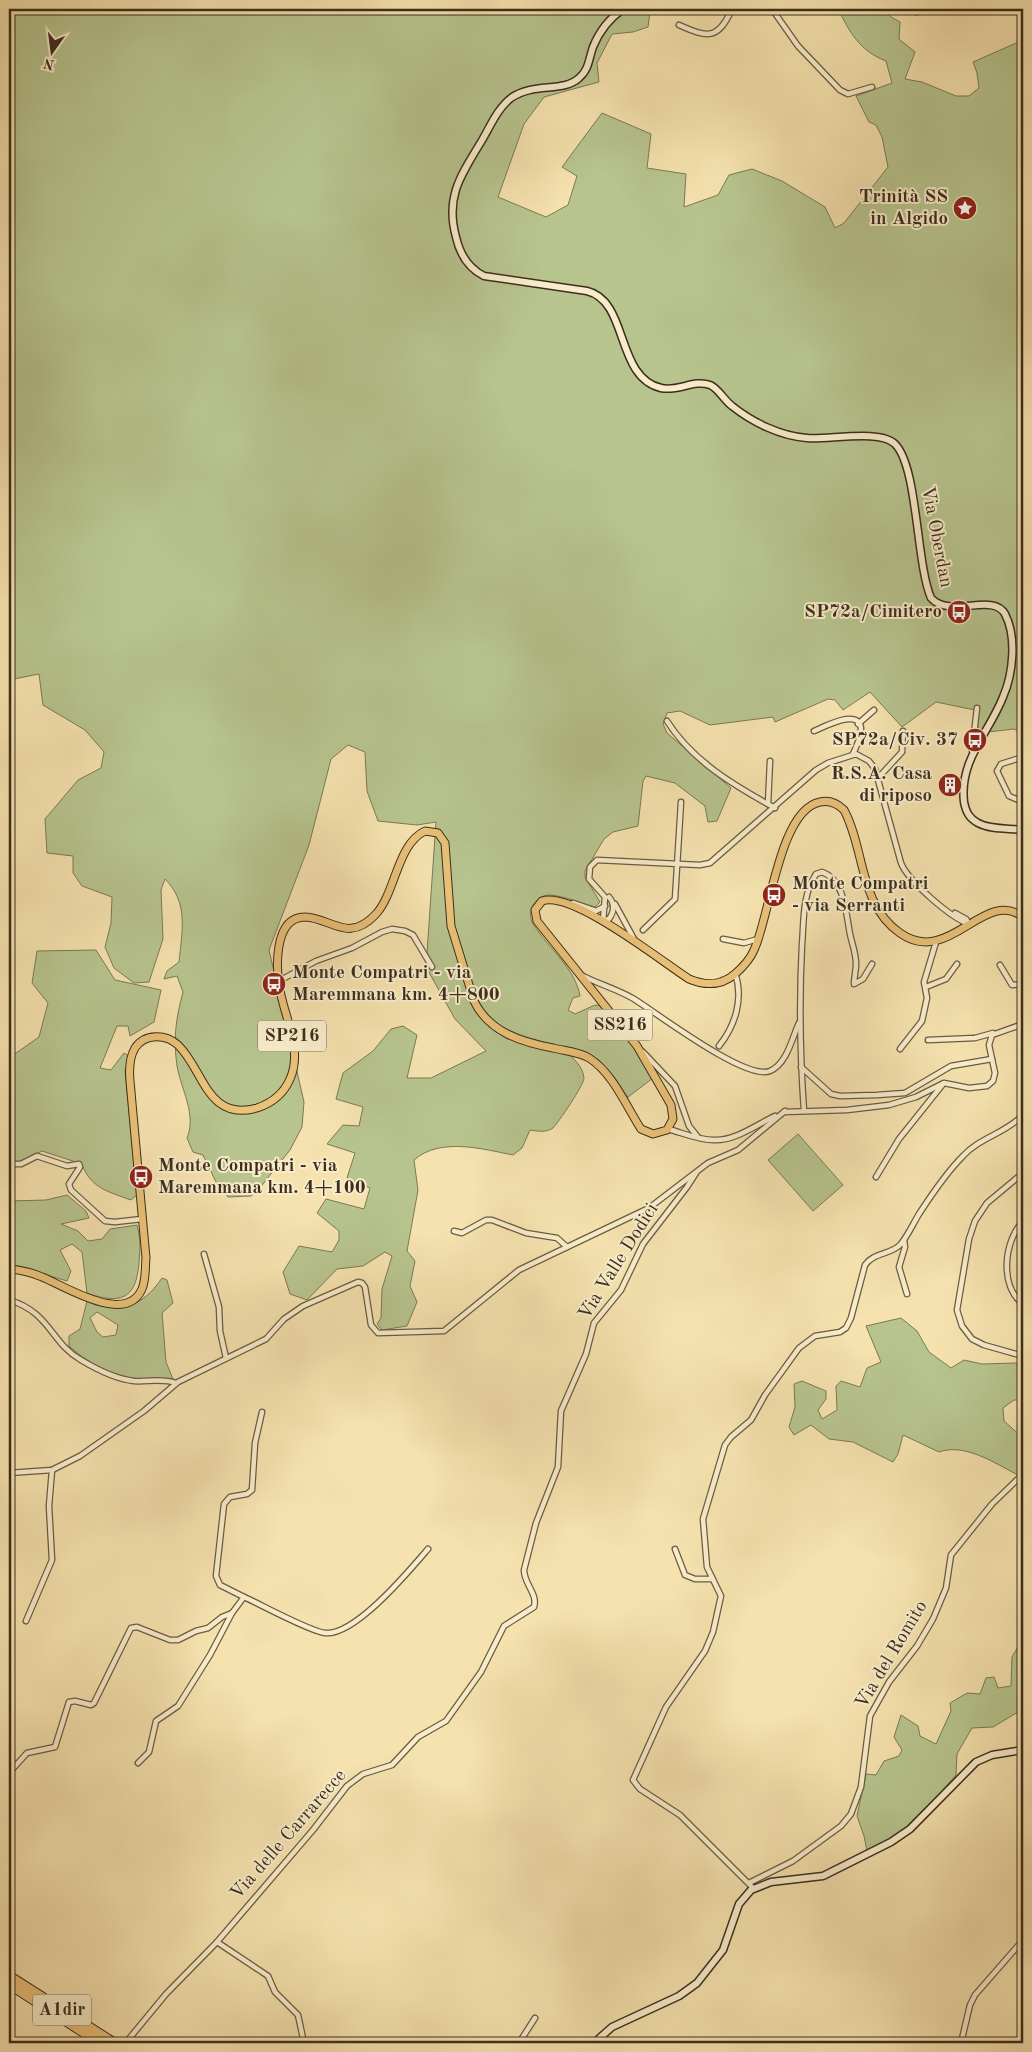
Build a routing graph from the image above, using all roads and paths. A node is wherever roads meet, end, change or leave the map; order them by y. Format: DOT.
graph roads {
  1 [pos="623,9"];
  2 [pos="732,9"];
  3 [pos="772,9"];
  4 [pos="924,9"];
  5 [pos="917,12"];
  6 [pos="679,25"];
  7 [pos="872,87"];
  8 [pos="977,708"];
  9 [pos="874,710"];
  10 [pos="667,721"];
  11 [pos="858,724"];
  12 [pos="814,731"];
  13 [pos="903,731"];
  14 [pos="972,753"];
  15 [pos="853,754"];
  16 [pos="1023,757"];
  17 [pos="770,761"];
  18 [pos="878,778"];
  19 [pos="681,802"];
  20 [pos="1023,802"];
  21 [pos="768,804"];
  22 [pos="775,808"];
  23 [pos="1023,830"];
  24 [pos="677,865"];
  25 [pos="590,867"];
  26 [pos="609,897"];
  27 [pos="561,902"];
  28 [pos="605,905"];
  29 [pos="958,916"];
  30 [pos="983,917"];
  31 [pos="1023,917"];
  32 [pos="603,921"];
  33 [pos="969,924"];
  34 [pos="643,930"];
  35 [pos="958,931"];
  36 [pos="759,938"];
  37 [pos="724,939"];
  38 [pos="936,942"];
  39 [pos="640,946"];
  40 [pos="872,964"];
  41 [pos="957,964"];
  42 [pos="1000,965"];
  43 [pos="432,967"];
  44 [pos="575,969"];
  45 [pos="735,973"];
  46 [pos="279,981"];
  47 [pos="1023,984"];
  48 [pos="926,987"];
  49 [pos="799,1022"];
  50 [pos="1023,1024"];
  51 [pos="995,1032"];
  52 [pos="928,1040"];
  53 [pos="637,1046"];
  54 [pos="719,1046"];
  55 [pos="788,1049"];
  56 [pos="900,1049"];
  57 [pos="800,1050"];
  58 [pos="992,1059"];
  59 [pos="595,1063"];
  60 [pos="801,1067"];
  61 [pos="944,1083"];
  62 [pos="804,1110"];
  63 [pos="785,1111"];
  64 [pos="1023,1115"];
  65 [pos="668,1129"];
  66 [pos="700,1138"];
  67 [pos="11,1164"];
  68 [pos="696,1172"];
  69 [pos="1023,1172"];
  70 [pos="876,1177"];
  71 [pos="142,1219"];
  72 [pos="1023,1221"];
  73 [pos="454,1231"];
  74 [pos="904,1240"];
  75 [pos="567,1247"];
  76 [pos="204,1254"];
  77 [pos="9,1269"];
  78 [pos="907,1294"];
  79 [pos="9,1300"];
  80 [pos="1023,1304"];
  81 [pos="1023,1356"];
  82 [pos="226,1358"];
  83 [pos="176,1383"];
  84 [pos="262,1412"];
  85 [pos="52,1470"];
  86 [pos="9,1473"];
  87 [pos="1023,1474"];
  88 [pos="428,1549"];
  89 [pos="675,1549"];
  90 [pos="712,1578"];
  91 [pos="244,1597"];
  92 [pos="535,1600"];
  93 [pos="232,1613"];
  94 [pos="26,1621"];
  95 [pos="1023,1750"];
  96 [pos="138,1763"];
  97 [pos="9,1773"];
  98 [pos="751,1886"];
  99 [pos="1023,1940"];
  100 [pos="217,1942"];
  101 [pos="9,1976"];
  102 [pos="9,1984"];
  103 [pos="535,2018"];
  104 [pos="128,2040"];
  105 [pos="100,2043"];
  106 [pos="114,2043"];
  107 [pos="304,2043"];
  108 [pos="519,2043"];
  109 [pos="594,2043"];
  110 [pos="961,2043"];
  1 -- 14 [label="street, Via Oberdan"];
  2 -- 6 [label="street"];
  3 -- 7 [label="street"];
  4 -- 5 [label="street"];
  8 -- 14 [label="street"];
  9 -- 11 [label="street"];
  10 -- 21 [label="street"];
  11 -- 12 [label="street"];
  11 -- 15 [label="street"];
  13 -- 18 [label="street"];
  14 -- 23 [label="street, Via Oberdan"];
  15 -- 18 [label="street"];
  15 -- 22 [label="street"];
  16 -- 20 [label="street"];
  17 -- 21 [label="street"];
  18 -- 29 [label="street"];
  19 -- 24 [label="street"];
  21 -- 22 [label="street"];
  22 -- 24 [label="street"];
  24 -- 25 [label="street"];
  24 -- 34 [label="street"];
  25 -- 26 [label="street"];
  25 -- 28 [label="street"];
  26 -- 32 [label="street"];
  26 -- 39 [label="street"];
  27 -- 28 [label="street"];
  27 -- 32 [label="main road, SS216"];
  27 -- 44 [label="main road, SS216"];
  28 -- 32 [label="street"];
  29 -- 30 [label="street"];
  29 -- 33 [label="street"];
  29 -- 35 [label="street"];
  30 -- 31 [label="main road"];
  30 -- 33 [label="main road"];
  32 -- 39 [label="main road, SS216"];
  33 -- 35 [label="main road"];
  35 -- 38 [label="main road"];
  36 -- 37 [label="street"];
  36 -- 38 [label="main road, SS216"];
  36 -- 45 [label="main road, SS216"];
  38 -- 48 [label="street"];
  39 -- 45 [label="main road, SS216"];
  40 -- 49 [label="street"];
  41 -- 48 [label="street"];
  42 -- 47 [label="street"];
  43 -- 46 [label="street"];
  44 -- 53 [label="main road, SS216"];
  44 -- 55 [label="street"];
  45 -- 54 [label="street"];
  46 -- 59 [label="main road, SP216"];
  46 -- 71 [label="main road, SP216"];
  48 -- 56 [label="street"];
  49 -- 55 [label="street"];
  49 -- 57 [label="street"];
  50 -- 51 [label="street"];
  51 -- 52 [label="street"];
  51 -- 58 [label="street"];
  53 -- 65 [label="main road, SS216"];
  53 -- 66 [label="street"];
  55 -- 57 [label="street"];
  57 -- 60 [label="street"];
  58 -- 60 [label="street"];
  58 -- 61 [label="street"];
  59 -- 65 [label="main road, SS216"];
  60 -- 62 [label="street"];
  61 -- 62 [label="street"];
  61 -- 70 [label="street"];
  62 -- 63 [label="street"];
  63 -- 66 [label="street"];
  63 -- 68 [label="street"];
  64 -- 74 [label="street"];
  65 -- 66 [label="street"];
  67 -- 71 [label="street"];
  68 -- 75 [label="street"];
  68 -- 92 [label="street, Via Valle Dodici"];
  69 -- 81 [label="street"];
  71 -- 77 [label="main road, SP216"];
  72 -- 80 [label="street"];
  73 -- 75 [label="street"];
  74 -- 78 [label="street"];
  74 -- 90 [label="street"];
  75 -- 82 [label="street"];
  76 -- 82 [label="street"];
  79 -- 83 [label="street"];
  82 -- 83 [label="street"];
  83 -- 85 [label="street"];
  84 -- 91 [label="street"];
  85 -- 86 [label="street"];
  85 -- 94 [label="street"];
  87 -- 98 [label="street, Via del Romito"];
  88 -- 91 [label="street"];
  89 -- 90 [label="street"];
  90 -- 98 [label="street"];
  91 -- 93 [label="street"];
  92 -- 100 [label="street, Via delle Carrarecce"];
  93 -- 96 [label="street"];
  93 -- 97 [label="street"];
  95 -- 98 [label="street"];
  98 -- 109 [label="street"];
  99 -- 110 [label="street"];
  100 -- 104 [label="street, Via delle Carrarecce"];
  100 -- 107 [label="street"];
  101 -- 106 [label="highway, A1dir"];
  102 -- 105 [label="highway, A1dir"];
  103 -- 108 [label="street"];
}
